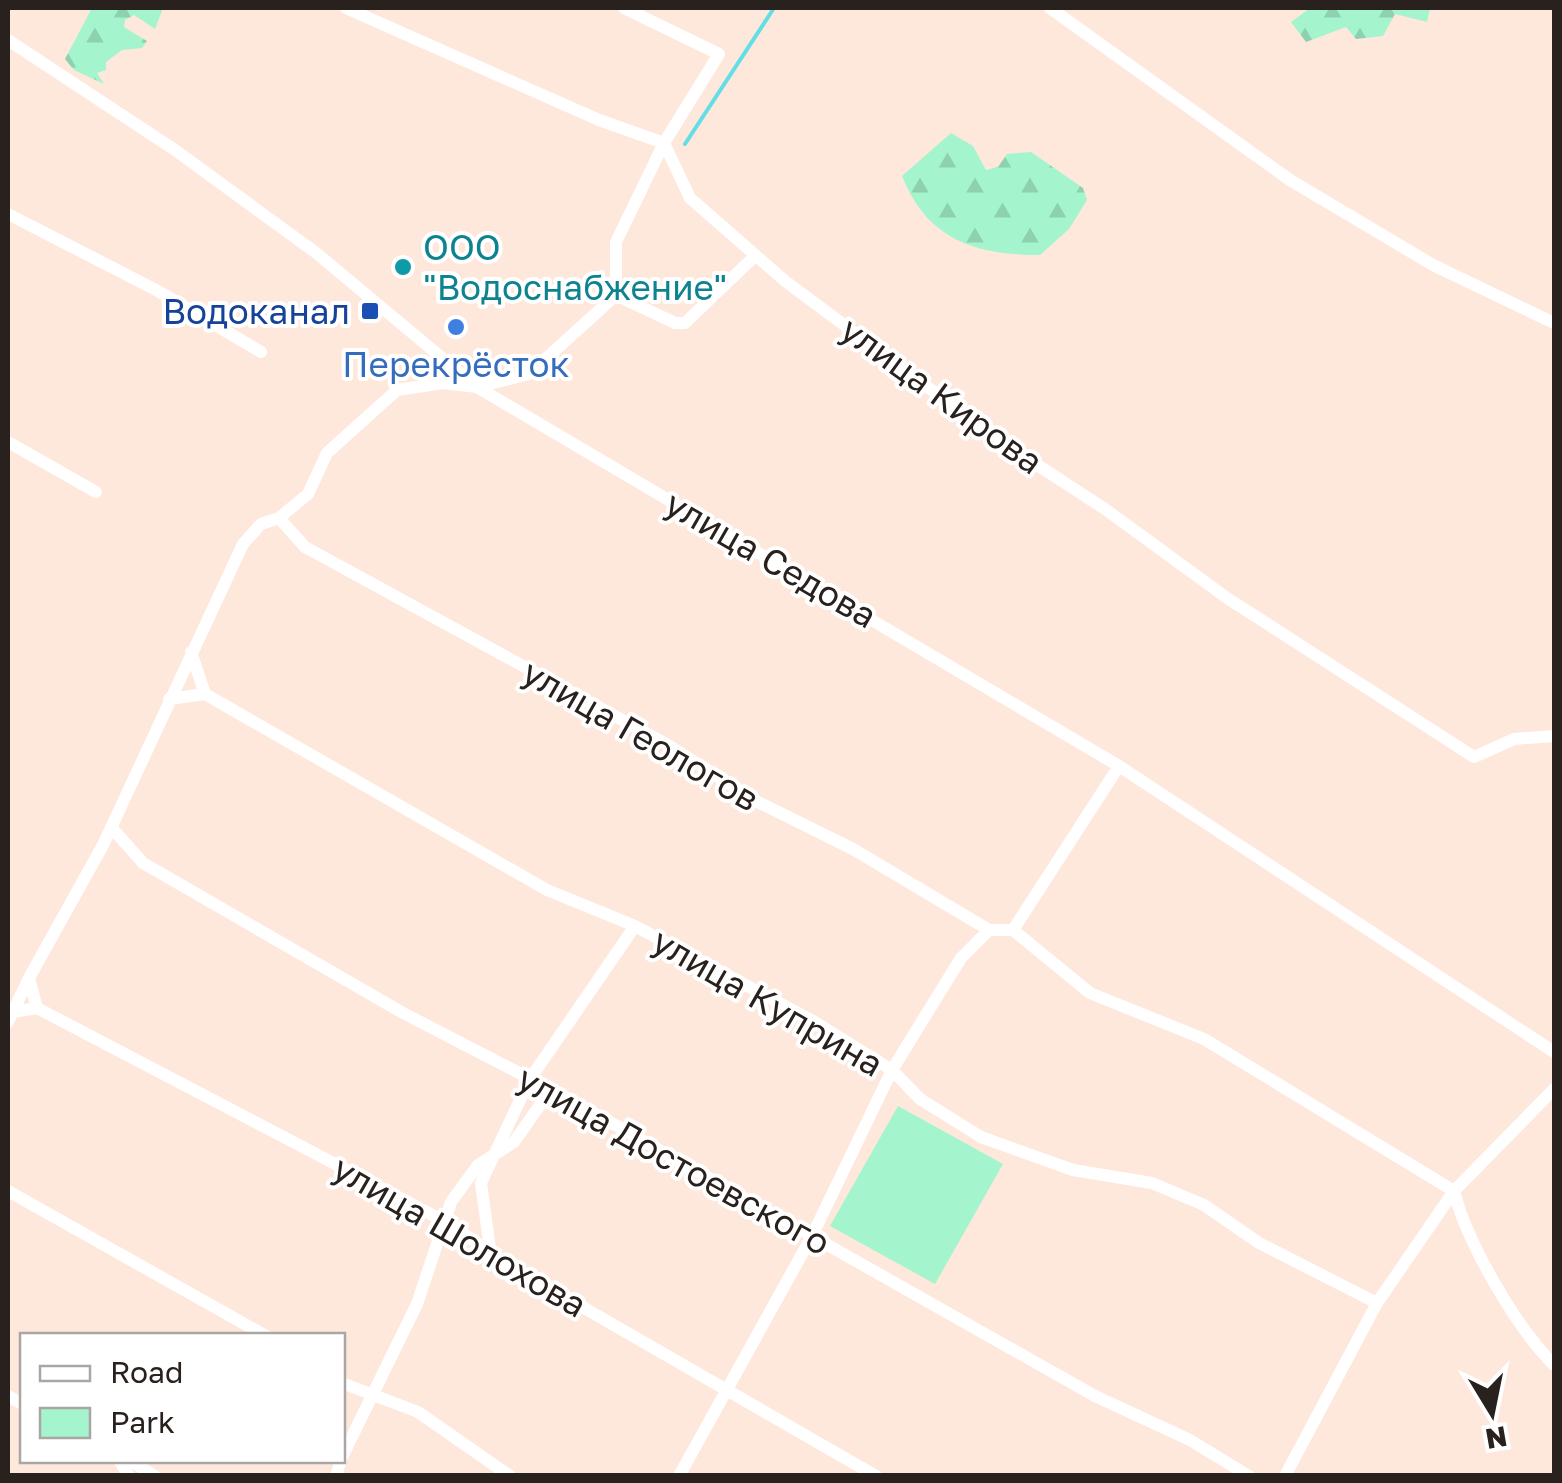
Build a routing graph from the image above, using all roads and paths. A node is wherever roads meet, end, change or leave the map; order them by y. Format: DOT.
graph roads {
  1 [pos="346,8"];
  2 [pos="624,8"];
  3 [pos="1050,8"];
  4 [pos="8,40"];
  5 [pos="664,142"];
  6 [pos="8,214"];
  7 [pos="755,256"];
  8 [pos="616,295"];
  9 [pos="1554,323"];
  10 [pos="261,352"];
  11 [pos="447,365"];
  12 [pos="444,383"];
  13 [pos="477,387"];
  14 [pos="8,442"];
  15 [pos="96,492"];
  16 [pos="279,518"];
  17 [pos="191,652"];
  18 [pos="206,694"];
  19 [pos="169,698"];
  20 [pos="1554,736"];
  21 [pos="1120,766"];
  22 [pos="111,827"];
  23 [pos="635,926"];
  24 [pos="989,930"];
  25 [pos="1013,930"];
  26 [pos="30,978"];
  27 [pos="37,1008"];
  28 [pos="10,1017"];
  29 [pos="1554,1052"];
  30 [pos="892,1070"];
  31 [pos="530,1079"];
  32 [pos="1554,1089"];
  33 [pos="562,1095"];
  34 [pos="495,1152"];
  35 [pos="8,1191"];
  36 [pos="1454,1191"];
  37 [pos="446,1222"];
  38 [pos="812,1236"];
  39 [pos="490,1249"];
  40 [pos="1376,1303"];
  41 [pos="261,1333"];
  42 [pos="1554,1365"];
  43 [pos="345,1385"];
  44 [pos="727,1386"];
  45 [pos="371,1393"];
  46 [pos="345,1452"];
  47 [pos="510,1476"];
  48 [pos="678,1476"];
  49 [pos="876,1476"];
  50 [pos="1250,1476"];
  51 [pos="1286,1476"];
  1 -- 5 [label="street"];
  2 -- 5 [label="street"];
  3 -- 9 [label="street"];
  4 -- 11 [label="street, улица Седова"];
  5 -- 7 [label="street, улица Кирова"];
  5 -- 8 [label="street"];
  6 -- 10 [label="street"];
  7 -- 8 [label="street"];
  7 -- 20 [label="street, улица Кирова"];
  8 -- 13 [label="street"];
  11 -- 12 [label="street"];
  11 -- 13 [label="street, улица Седова"];
  12 -- 13 [label="street"];
  12 -- 16 [label="street"];
  13 -- 21 [label="street, улица Седова"];
  14 -- 15 [label="street"];
  16 -- 17 [label="street"];
  16 -- 24 [label="street, улица Геологов"];
  17 -- 18 [label="street"];
  17 -- 19 [label="street"];
  18 -- 19 [label="street"];
  18 -- 23 [label="street, улица Куприна"];
  19 -- 22 [label="street"];
  21 -- 25 [label="street"];
  21 -- 29 [label="street, улица Седова"];
  22 -- 26 [label="street"];
  22 -- 31 [label="street, улица Достоевского"];
  23 -- 30 [label="street, улица Куприна"];
  23 -- 31 [label="street"];
  24 -- 25 [label="street"];
  24 -- 30 [label="street"];
  25 -- 36 [label="street"];
  26 -- 27 [label="street"];
  26 -- 28 [label="street"];
  27 -- 28 [label="street"];
  27 -- 37 [label="street, улица Шолохова"];
  30 -- 38 [label="street"];
  30 -- 40 [label="street, улица Куприна"];
  31 -- 33 [label="street, улица Достоевского"];
  31 -- 34 [label="street"];
  32 -- 36 [label="street"];
  33 -- 34 [label="street"];
  33 -- 38 [label="street, улица Достоевского"];
  34 -- 37 [label="street"];
  34 -- 39 [label="street"];
  35 -- 41 [label="street"];
  36 -- 40 [label="street"];
  36 -- 42 [label="street"];
  37 -- 39 [label="street, улица Шолохова"];
  37 -- 45 [label="street"];
  38 -- 44 [label="street"];
  38 -- 50 [label="street, улица Достоевского"];
  39 -- 44 [label="street, улица Шолохова"];
  40 -- 51 [label="street"];
  43 -- 45 [label="street"];
  44 -- 48 [label="street"];
  44 -- 49 [label="street, улица Шолохова"];
  45 -- 46 [label="street"];
  45 -- 47 [label="street"];
}
